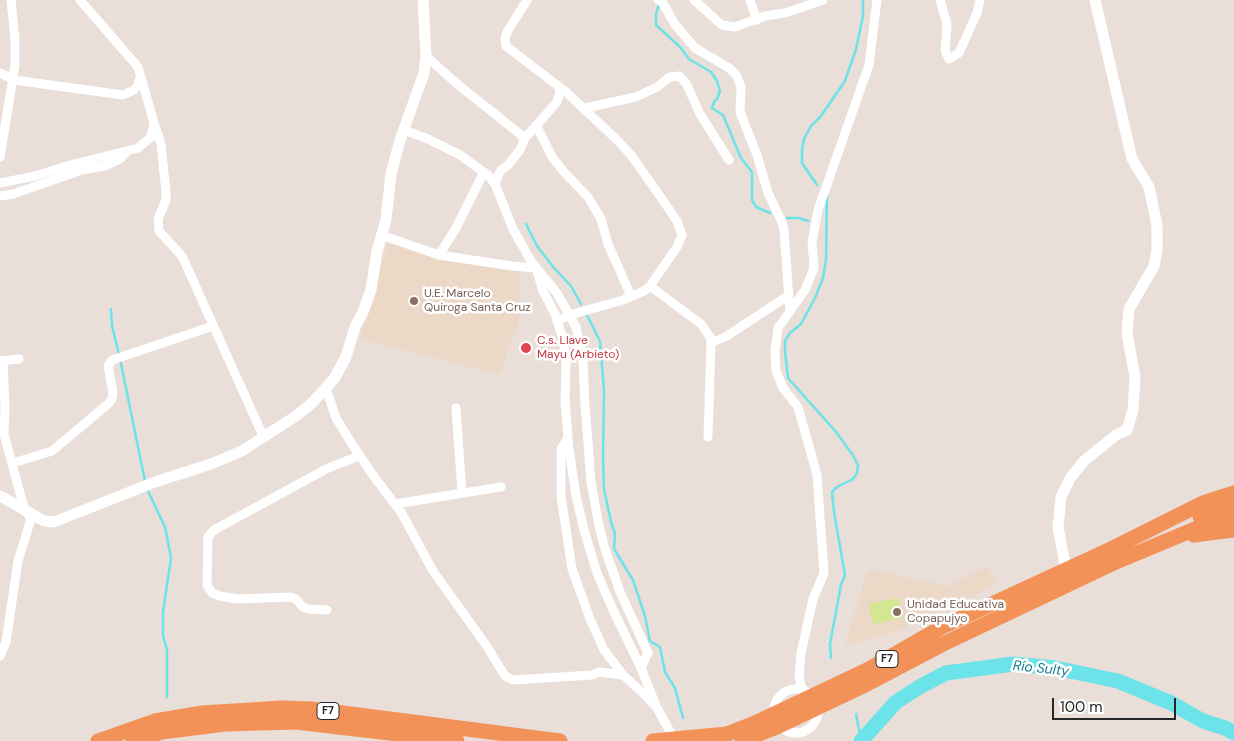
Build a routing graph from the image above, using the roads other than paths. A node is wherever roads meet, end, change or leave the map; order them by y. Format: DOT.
graph roads {
  1 [pos="11,0"];
  2 [pos="80,0"];
  3 [pos="423,0"];
  4 [pos="527,0"];
  5 [pos="658,0"];
  6 [pos="686,0"];
  7 [pos="694,0"];
  8 [pos="750,0"];
  9 [pos="823,0"];
  10 [pos="877,0"];
  11 [pos="940,0"];
  12 [pos="980,0"];
  13 [pos="1095,0"];
  14 [pos="706,11"];
  15 [pos="757,20"];
  16 [pos="426,56"];
  17 [pos="0,73"];
  18 [pos="140,74"];
  19 [pos="14,80"];
  20 [pos="558,86"];
  21 [pos="585,108"];
  22 [pos="154,123"];
  23 [pos="536,125"];
  24 [pos="404,130"];
  25 [pos="525,138"];
  26 [pos="127,151"];
  27 [pos="0,157"];
  28 [pos="729,160"];
  29 [pos="484,172"];
  30 [pos="2,183"];
  31 [pos="495,184"];
  32 [pos="18,191"];
  33 [pos="0,196"];
  34 [pos="381,235"];
  35 [pos="439,255"];
  36 [pos="536,268"];
  37 [pos="650,286"];
  38 [pos="789,295"];
  39 [pos="631,296"];
  40 [pos="790,312"];
  41 [pos="570,314"];
  42 [pos="557,321"];
  43 [pos="213,326"];
  44 [pos="711,343"];
  45 [pos="19,359"];
  46 [pos="1,361"];
  47 [pos="326,388"];
  48 [pos="456,408"];
  49 [pos="708,437"];
  50 [pos="264,438"];
  51 [pos="568,438"];
  52 [pos="359,456"];
  53 [pos="13,463"];
  54 [pos="501,487"];
  55 [pos="462,493"];
  56 [pos="1234,493"];
  57 [pos="0,496"];
  58 [pos="395,504"];
  59 [pos="1234,505"];
  60 [pos="24,508"];
  61 [pos="1234,511"];
  62 [pos="1234,517"];
  63 [pos="1234,523"];
  64 [pos="1234,530"];
  65 [pos="1170,538"];
  66 [pos="1066,570"];
  67 [pos="328,610"];
  68 [pos="0,656"];
  69 [pos="641,668"];
  70 [pos="623,675"];
  71 [pos="836,692"];
  72 [pos="812,704"];
  73 [pos="657,708"];
  74 [pos="780,718"];
  75 [pos="756,729"];
  76 [pos="674,739"];
  77 [pos="98,741"];
  78 [pos="132,741"];
  79 [pos="457,741"];
  80 [pos="560,741"];
  81 [pos="652,741"];
  82 [pos="742,741"];
  1 -- 19 [label="street"];
  2 -- 18 [label="street"];
  3 -- 16 [label="street"];
  4 -- 20 [label="street"];
  5 -- 38 [label="street"];
  6 -- 14 [label="street"];
  7 -- 14 [label="street"];
  8 -- 15 [label="street"];
  9 -- 15 [label="street"];
  10 -- 40 [label="street"];
  11 -- 12 [label="street"];
  13 -- 66 [label="street"];
  14 -- 15 [label="street"];
  16 -- 24 [label="street"];
  16 -- 25 [label="street"];
  17 -- 19 [label="street"];
  18 -- 19 [label="street"];
  18 -- 22 [label="street"];
  19 -- 27 [label="street"];
  20 -- 21 [label="street"];
  20 -- 23 [label="street"];
  21 -- 28 [label="street"];
  21 -- 37 [label="street"];
  22 -- 26 [label="street"];
  22 -- 43 [label="street"];
  23 -- 25 [label="street"];
  23 -- 39 [label="street"];
  24 -- 29 [label="street"];
  24 -- 34 [label="street"];
  25 -- 31 [label="street"];
  26 -- 30 [label="street"];
  26 -- 32 [label="street"];
  29 -- 31 [label="street"];
  29 -- 35 [label="street"];
  30 -- 32 [label="street"];
  31 -- 36 [label="street"];
  32 -- 33 [label="street"];
  34 -- 35 [label="street"];
  34 -- 47 [label="street"];
  35 -- 36 [label="street"];
  36 -- 41 [label="street"];
  36 -- 42 [label="street"];
  37 -- 39 [label="street"];
  37 -- 44 [label="street"];
  38 -- 40 [label="street"];
  38 -- 44 [label="street"];
  39 -- 41 [label="street"];
  40 -- 72 [label="street"];
  41 -- 42 [label="street"];
  41 -- 69 [label="street"];
  42 -- 51 [label="street"];
  43 -- 50 [label="street"];
  43 -- 53 [label="street"];
  44 -- 49 [label="street"];
  45 -- 46 [label="street"];
  46 -- 53 [label="street"];
  47 -- 50 [label="street"];
  47 -- 52 [label="street"];
  48 -- 55 [label="street"];
  50 -- 60 [label="street"];
  51 -- 69 [label="street"];
  51 -- 70 [label="street"];
  52 -- 58 [label="street"];
  52 -- 67 [label="street"];
  53 -- 60 [label="street"];
  54 -- 55 [label="street"];
  55 -- 58 [label="street"];
  56 -- 66 [label="highway, F7"];
  57 -- 60 [label="street"];
  58 -- 70 [label="street"];
  59 -- 65 [label="highway, F7"];
  60 -- 68 [label="street"];
  61 -- 65 [label="highway, F7"];
  62 -- 65 [label="highway, F7"];
  63 -- 65 [label="highway, F7"];
  64 -- 65 [label="highway, F7"];
  65 -- 71 [label="highway, F7"];
  66 -- 71 [label="highway, F7"];
  69 -- 73 [label="street"];
  70 -- 73 [label="street"];
  71 -- 72 [label="highway, F7"];
  71 -- 72 [label="highway"];
  72 -- 74 [label="highway, F7"];
  72 -- 74 [label="street"];
  73 -- 76 [label="street"];
  74 -- 75 [label="highway, F7"];
  74 -- 75 [label="highway"];
  75 -- 76 [label="highway, F7"];
  75 -- 82 [label="highway, F7"];
  76 -- 81 [label="highway, F7"];
  77 -- 80 [label="highway, F7"];
  78 -- 79 [label="highway, F7"];
}
